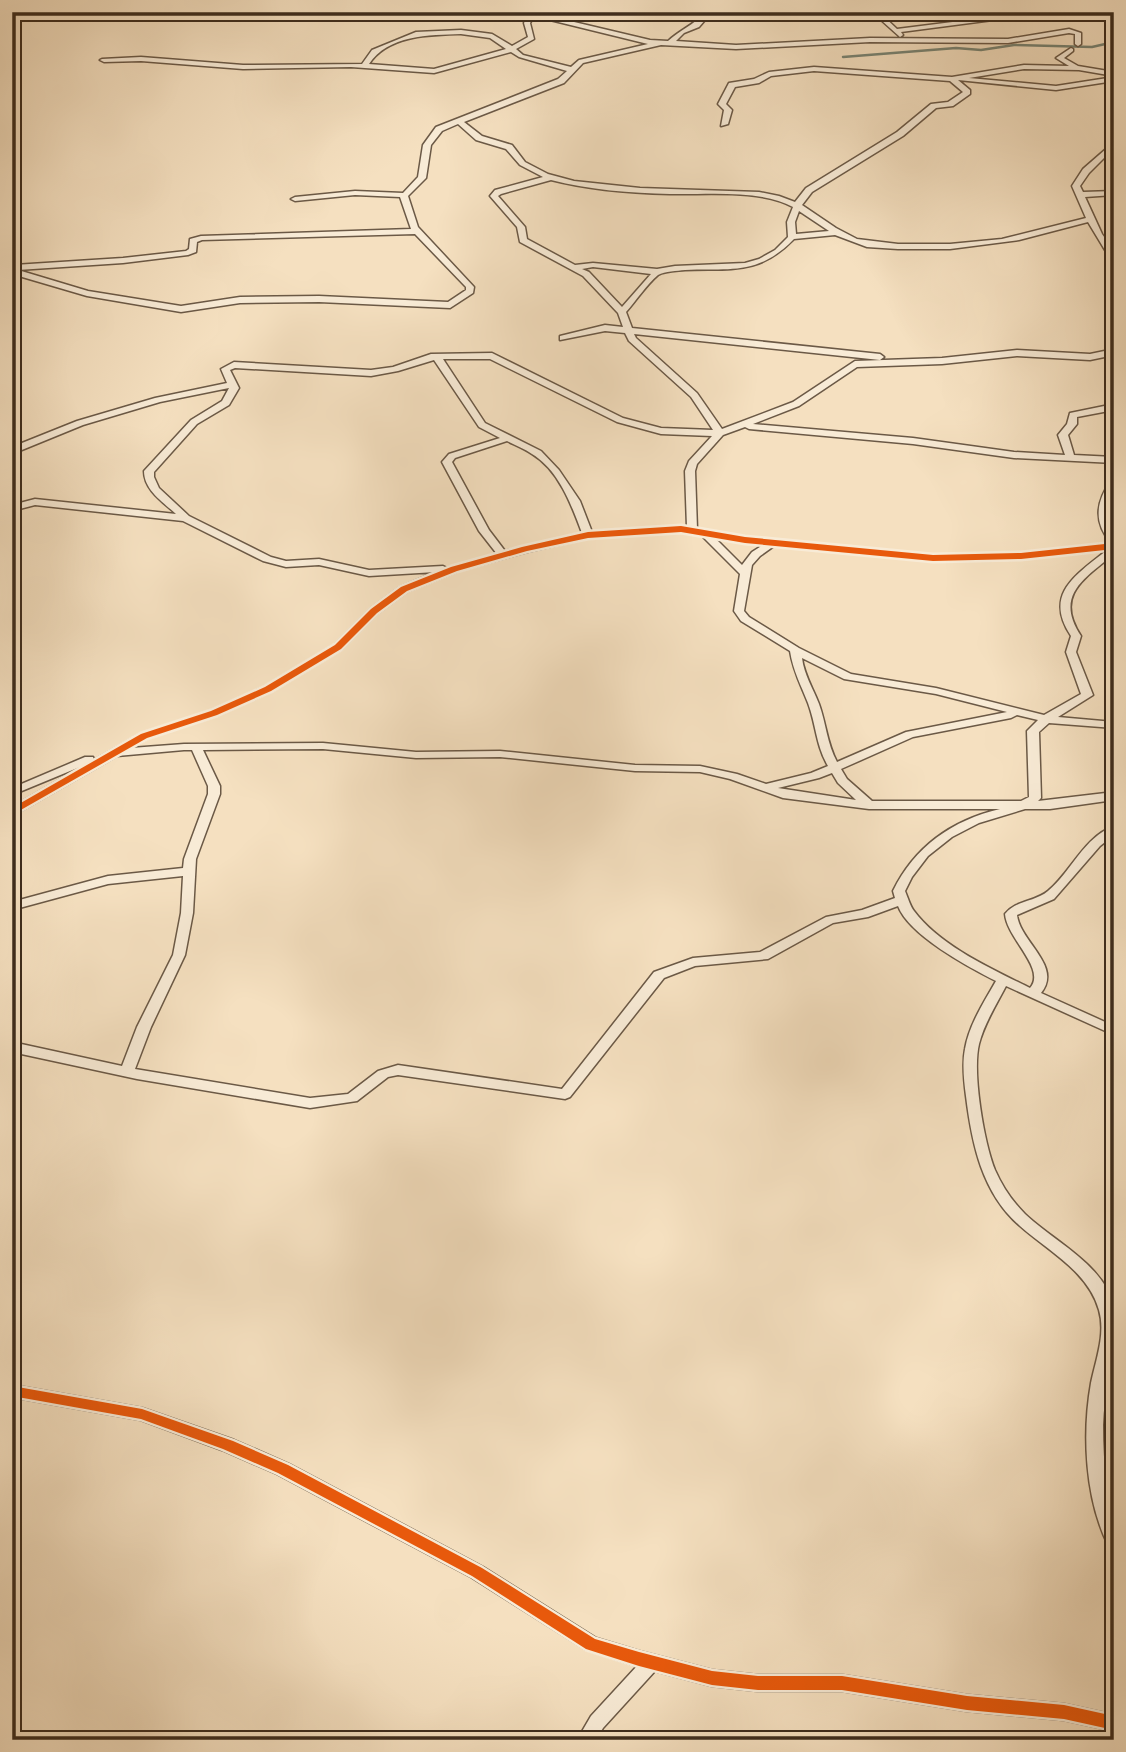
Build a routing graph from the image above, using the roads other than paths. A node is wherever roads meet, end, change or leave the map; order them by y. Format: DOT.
graph roads {
  1 [pos="523,12"];
  2 [pos="577,12"];
  3 [pos="602,12"];
  4 [pos="672,12"];
  5 [pos="709,12"];
  6 [pos="875,12"];
  7 [pos="1051,12"];
  8 [pos="535,16"];
  9 [pos="1004,19"];
  10 [pos="895,31"];
  11 [pos="1010,31"];
  12 [pos="613,33"];
  13 [pos="1018,38"];
  14 [pos="909,41"];
  15 [pos="665,44"];
  16 [pos="1078,44"];
  17 [pos="510,50"];
  18 [pos="1071,50"];
  19 [pos="104,60"];
  20 [pos="364,66"];
  21 [pos="1079,68"];
  22 [pos="572,70"];
  23 [pos="1114,77"];
  24 [pos="952,79"];
  25 [pos="458,121"];
  26 [pos="724,124"];
  27 [pos="1114,144"];
  28 [pos="554,177"];
  29 [pos="1114,193"];
  30 [pos="405,195"];
  31 [pos="1080,195"];
  32 [pos="295,199"];
  33 [pos="797,207"];
  34 [pos="1091,219"];
  35 [pos="418,231"];
  36 [pos="834,233"];
  37 [pos="792,237"];
  38 [pos="1112,254"];
  39 [pos="576,267"];
  40 [pos="12,270"];
  41 [pos="657,271"];
  42 [pos="622,312"];
  43 [pos="628,331"];
  44 [pos="563,338"];
  45 [pos="1114,352"];
  46 [pos="437,357"];
  47 [pos="897,362"];
  48 [pos="233,384"];
  49 [pos="1114,407"];
  50 [pos="741,426"];
  51 [pos="720,433"];
  52 [pos="508,438"];
  53 [pos="12,451"];
  54 [pos="1070,456"];
  55 [pos="1114,460"];
  56 [pos="1114,482"];
  57 [pos="12,508"];
  58 [pos="186,518"];
  59 [pos="696,530"];
  60 [pos="588,535"];
  61 [pos="774,542"];
  62 [pos="1114,545"];
  63 [pos="503,555"];
  64 [pos="461,567"];
  65 [pos="746,573"];
  66 [pos="795,649"];
  67 [pos="1018,713"];
  68 [pos="1046,719"];
  69 [pos="1114,725"];
  70 [pos="196,747"];
  71 [pos="111,754"];
  72 [pos="833,768"];
  73 [pos="762,787"];
  74 [pos="12,792"];
  75 [pos="1114,796"];
  76 [pos="869,805"];
  77 [pos="1024,805"];
  78 [pos="12,812"];
  79 [pos="1114,830"];
  80 [pos="189,871"];
  81 [pos="899,901"];
  82 [pos="12,906"];
  83 [pos="1003,979"];
  84 [pos="1033,993"];
  85 [pos="1114,1031"];
  86 [pos="12,1047"];
  87 [pos="127,1072"];
  88 [pos="12,1391"];
  89 [pos="1114,1540"];
  90 [pos="652,1662"];
  91 [pos="1114,1723"];
  92 [pos="586,1740"];
  1 -- 8 [label="street"];
  2 -- 8 [label="street"];
  3 -- 4 [label="street"];
  3 -- 12 [label="street"];
  5 -- 15 [label="street"];
  6 -- 10 [label="street"];
  7 -- 9 [label="street"];
  8 -- 12 [label="street"];
  8 -- 17 [label="street"];
  9 -- 10 [label="street"];
  10 -- 14 [label="street"];
  11 -- 13 [label="street"];
  12 -- 15 [label="street"];
  13 -- 14 [label="street"];
  13 -- 16 [label="street"];
  14 -- 15 [label="street"];
  15 -- 22 [label="street"];
  17 -- 20 [label="street"];
  17 -- 20 [label="street"];
  17 -- 22 [label="street"];
  18 -- 21 [label="street"];
  19 -- 20 [label="street"];
  21 -- 23 [label="street"];
  21 -- 24 [label="street"];
  22 -- 25 [label="street"];
  23 -- 24 [label="street"];
  24 -- 26 [label="street"];
  24 -- 33 [label="street"];
  25 -- 28 [label="street"];
  25 -- 30 [label="street"];
  27 -- 31 [label="street"];
  28 -- 33 [label="street"];
  28 -- 39 [label="street"];
  29 -- 31 [label="street"];
  30 -- 32 [label="street"];
  30 -- 35 [label="street"];
  31 -- 34 [label="street"];
  33 -- 36 [label="street"];
  33 -- 37 [label="street"];
  34 -- 36 [label="street"];
  34 -- 38 [label="street"];
  35 -- 40 [label="street"];
  35 -- 40 [label="street"];
  36 -- 37 [label="street"];
  37 -- 41 [label="street"];
  39 -- 41 [label="street"];
  39 -- 42 [label="street"];
  41 -- 42 [label="street"];
  42 -- 43 [label="street"];
  43 -- 44 [label="street"];
  43 -- 47 [label="street"];
  43 -- 51 [label="street"];
  45 -- 47 [label="street"];
  46 -- 48 [label="street"];
  46 -- 51 [label="street"];
  46 -- 52 [label="street"];
  47 -- 50 [label="street"];
  48 -- 53 [label="street"];
  48 -- 58 [label="street"];
  49 -- 54 [label="street"];
  50 -- 51 [label="street"];
  50 -- 54 [label="street"];
  51 -- 59 [label="street"];
  52 -- 60 [label="street"];
  52 -- 63 [label="street"];
  54 -- 55 [label="street"];
  56 -- 62 [label="street"];
  57 -- 58 [label="street"];
  58 -- 64 [label="street"];
  59 -- 60 [label="street"];
  59 -- 61 [label="street"];
  59 -- 65 [label="street"];
  60 -- 63 [label="street"];
  61 -- 62 [label="street"];
  61 -- 65 [label="street"];
  62 -- 68 [label="street"];
  63 -- 64 [label="street"];
  64 -- 71 [label="street"];
  65 -- 66 [label="street"];
  66 -- 67 [label="street"];
  66 -- 72 [label="street"];
  67 -- 68 [label="street"];
  67 -- 72 [label="street"];
  68 -- 69 [label="street"];
  68 -- 77 [label="street"];
  70 -- 71 [label="street"];
  70 -- 73 [label="street"];
  70 -- 80 [label="street"];
  71 -- 74 [label="street"];
  71 -- 78 [label="street"];
  72 -- 73 [label="street"];
  72 -- 76 [label="street"];
  73 -- 76 [label="street"];
  75 -- 77 [label="street"];
  76 -- 77 [label="street"];
  77 -- 81 [label="street"];
  79 -- 84 [label="street"];
  80 -- 82 [label="street"];
  80 -- 87 [label="street"];
  81 -- 83 [label="street"];
  81 -- 87 [label="street"];
  83 -- 84 [label="street"];
  83 -- 89 [label="street"];
  84 -- 85 [label="street"];
  86 -- 87 [label="street"];
  88 -- 90 [label="street"];
  90 -- 91 [label="street"];
  90 -- 92 [label="street"];
}
